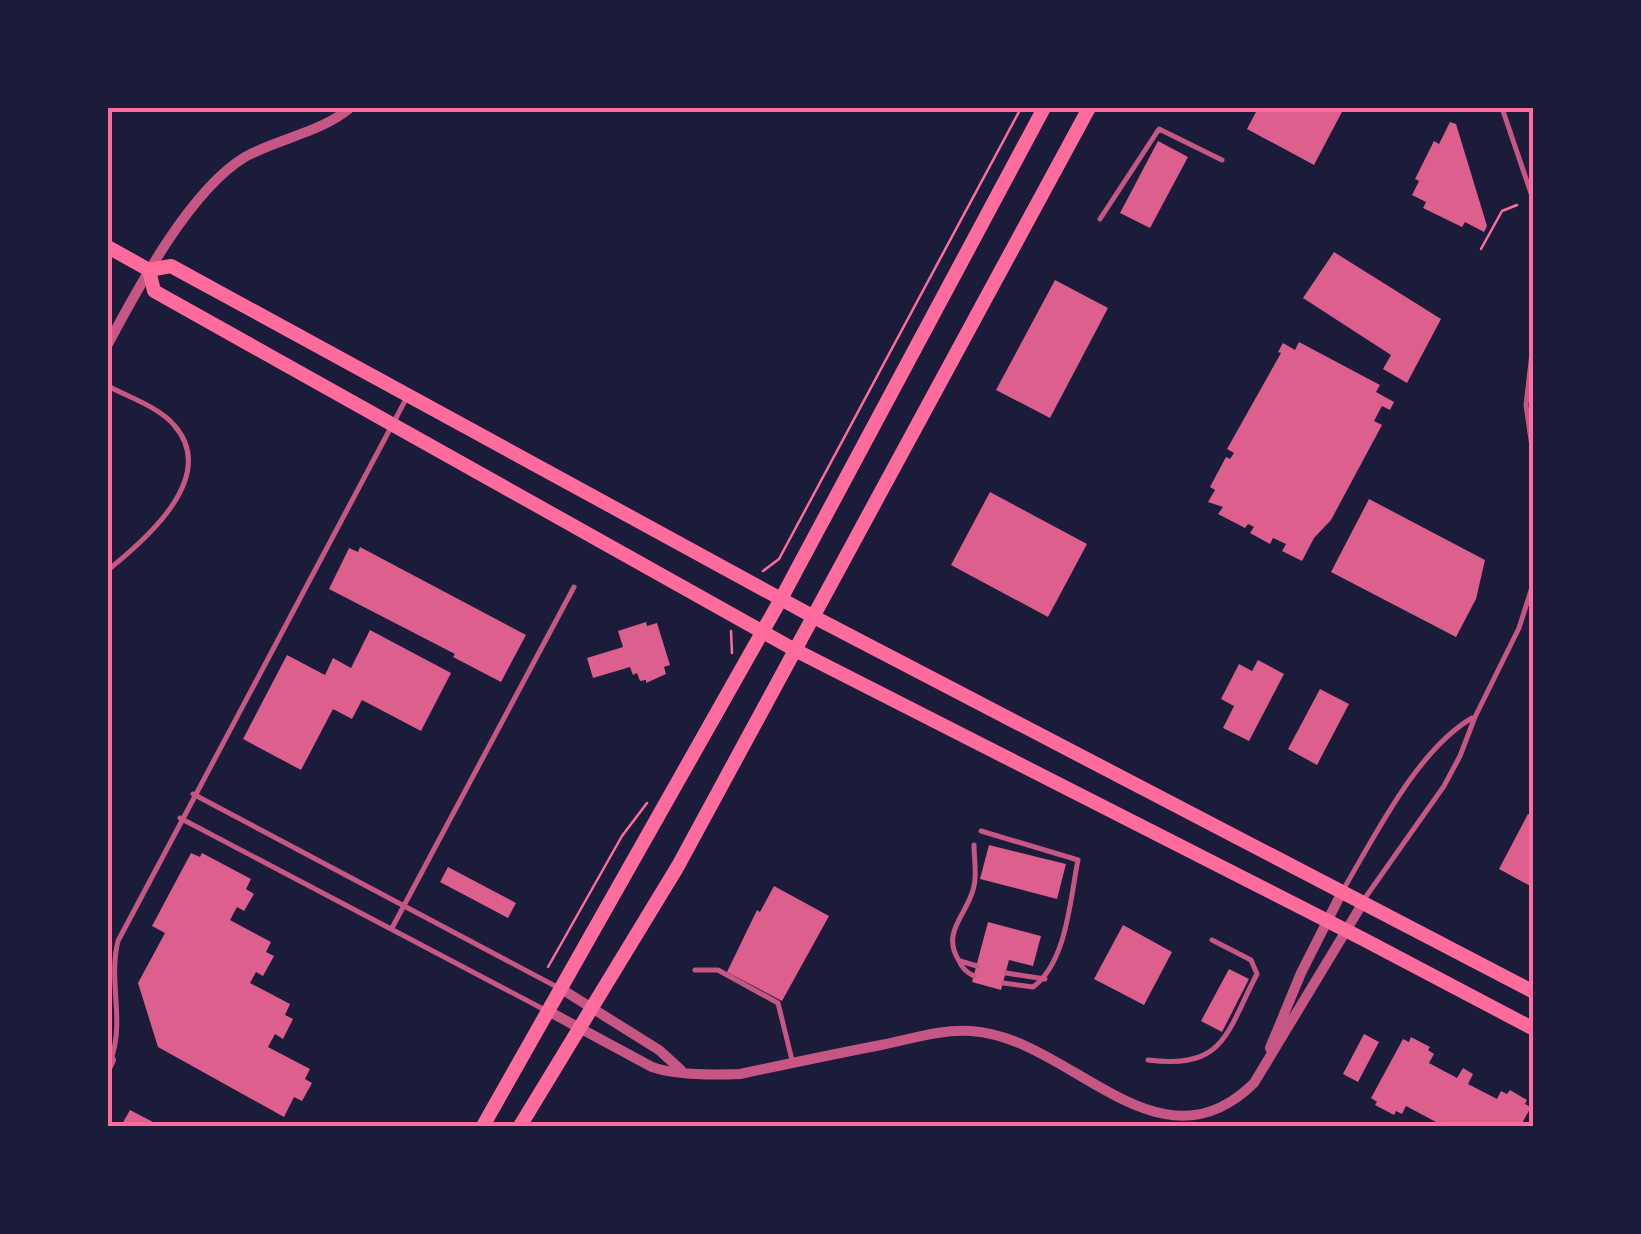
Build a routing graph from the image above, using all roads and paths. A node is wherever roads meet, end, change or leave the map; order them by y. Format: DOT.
graph roads {
  1 [pos="350,108"];
  2 [pos="1044,108"];
  3 [pos="1089,108"];
  4 [pos="1502,108"];
  5 [pos="1222,160"];
  6 [pos="1534,202"];
  7 [pos="1517,205"];
  8 [pos="1100,219"];
  9 [pos="108,247"];
  10 [pos="1482,249"];
  11 [pos="149,270"];
  12 [pos="1534,335"];
  13 [pos="108,344"];
  14 [pos="108,386"];
  15 [pos="408,396"];
  16 [pos="392,424"];
  17 [pos="1534,460"];
  18 [pos="108,570"];
  19 [pos="1534,581"];
  20 [pos="574,587"];
  21 [pos="781,600"];
  22 [pos="814,617"];
  23 [pos="763,632"];
  24 [pos="795,650"];
  25 [pos="1475,717"];
  26 [pos="193,794"];
  27 [pos="180,818"];
  28 [pos="981,831"];
  29 [pos="974,845"];
  30 [pos="1343,890"];
  31 [pos="1364,901"];
  32 [pos="404,906"];
  33 [pos="1326,920"];
  34 [pos="391,929"];
  35 [pos="1346,930"];
  36 [pos="1212,940"];
  37 [pos="958,961"];
  38 [pos="977,966"];
  39 [pos="695,970"];
  40 [pos="1006,973"];
  41 [pos="974,976"];
  42 [pos="1045,978"];
  43 [pos="1003,983"];
  44 [pos="563,990"];
  45 [pos="1534,992"];
  46 [pos="593,1008"];
  47 [pos="550,1012"];
  48 [pos="580,1029"];
  49 [pos="1534,1030"];
  50 [pos="1148,1060"];
  51 [pos="109,1063"];
  52 [pos="792,1063"];
  53 [pos="1265,1064"];
  54 [pos="681,1070"];
  55 [pos="484,1126"];
  56 [pos="520,1126"];
  1 -- 11 [label="street"];
  2 -- 21 [label="main road"];
  3 -- 22 [label="main road"];
  4 -- 6 [label="lane"];
  5 -- 8 [label="lane"];
  7 -- 10 [label="path"];
  9 -- 11 [label="main road"];
  11 -- 13 [label="street"];
  11 -- 15 [label="main road"];
  11 -- 16 [label="main road"];
  12 -- 17 [label="lane"];
  14 -- 18 [label="lane"];
  15 -- 16 [label="lane"];
  15 -- 21 [label="main road"];
  16 -- 23 [label="main road"];
  16 -- 26 [label="lane"];
  19 -- 25 [label="lane"];
  20 -- 32 [label="lane"];
  21 -- 22 [label="main road"];
  21 -- 23 [label="main road"];
  22 -- 24 [label="main road"];
  22 -- 30 [label="main road"];
  23 -- 24 [label="main road"];
  23 -- 44 [label="main road"];
  24 -- 33 [label="main road"];
  24 -- 46 [label="main road"];
  25 -- 30 [label="lane"];
  25 -- 31 [label="lane"];
  26 -- 27 [label="lane"];
  26 -- 32 [label="lane"];
  27 -- 34 [label="lane"];
  27 -- 51 [label="lane"];
  28 -- 42 [label="lane"];
  29 -- 37 [label="lane"];
  30 -- 31 [label="main road"];
  30 -- 33 [label="street"];
  31 -- 35 [label="street"];
  31 -- 45 [label="main road"];
  32 -- 34 [label="lane"];
  32 -- 44 [label="lane"];
  33 -- 35 [label="main road"];
  33 -- 53 [label="street"];
  34 -- 47 [label="lane"];
  35 -- 49 [label="main road"];
  35 -- 53 [label="street"];
  36 -- 50 [label="lane"];
  37 -- 38 [label="lane"];
  37 -- 41 [label="lane"];
  39 -- 52 [label="lane"];
  40 -- 42 [label="lane"];
  42 -- 43 [label="lane"];
  44 -- 46 [label="street"];
  44 -- 47 [label="main road"];
  46 -- 48 [label="main road"];
  46 -- 54 [label="street"];
  47 -- 48 [label="street"];
  47 -- 55 [label="main road"];
  48 -- 54 [label="street"];
  48 -- 56 [label="main road"];
  52 -- 53 [label="street"];
  52 -- 54 [label="street"];
}
